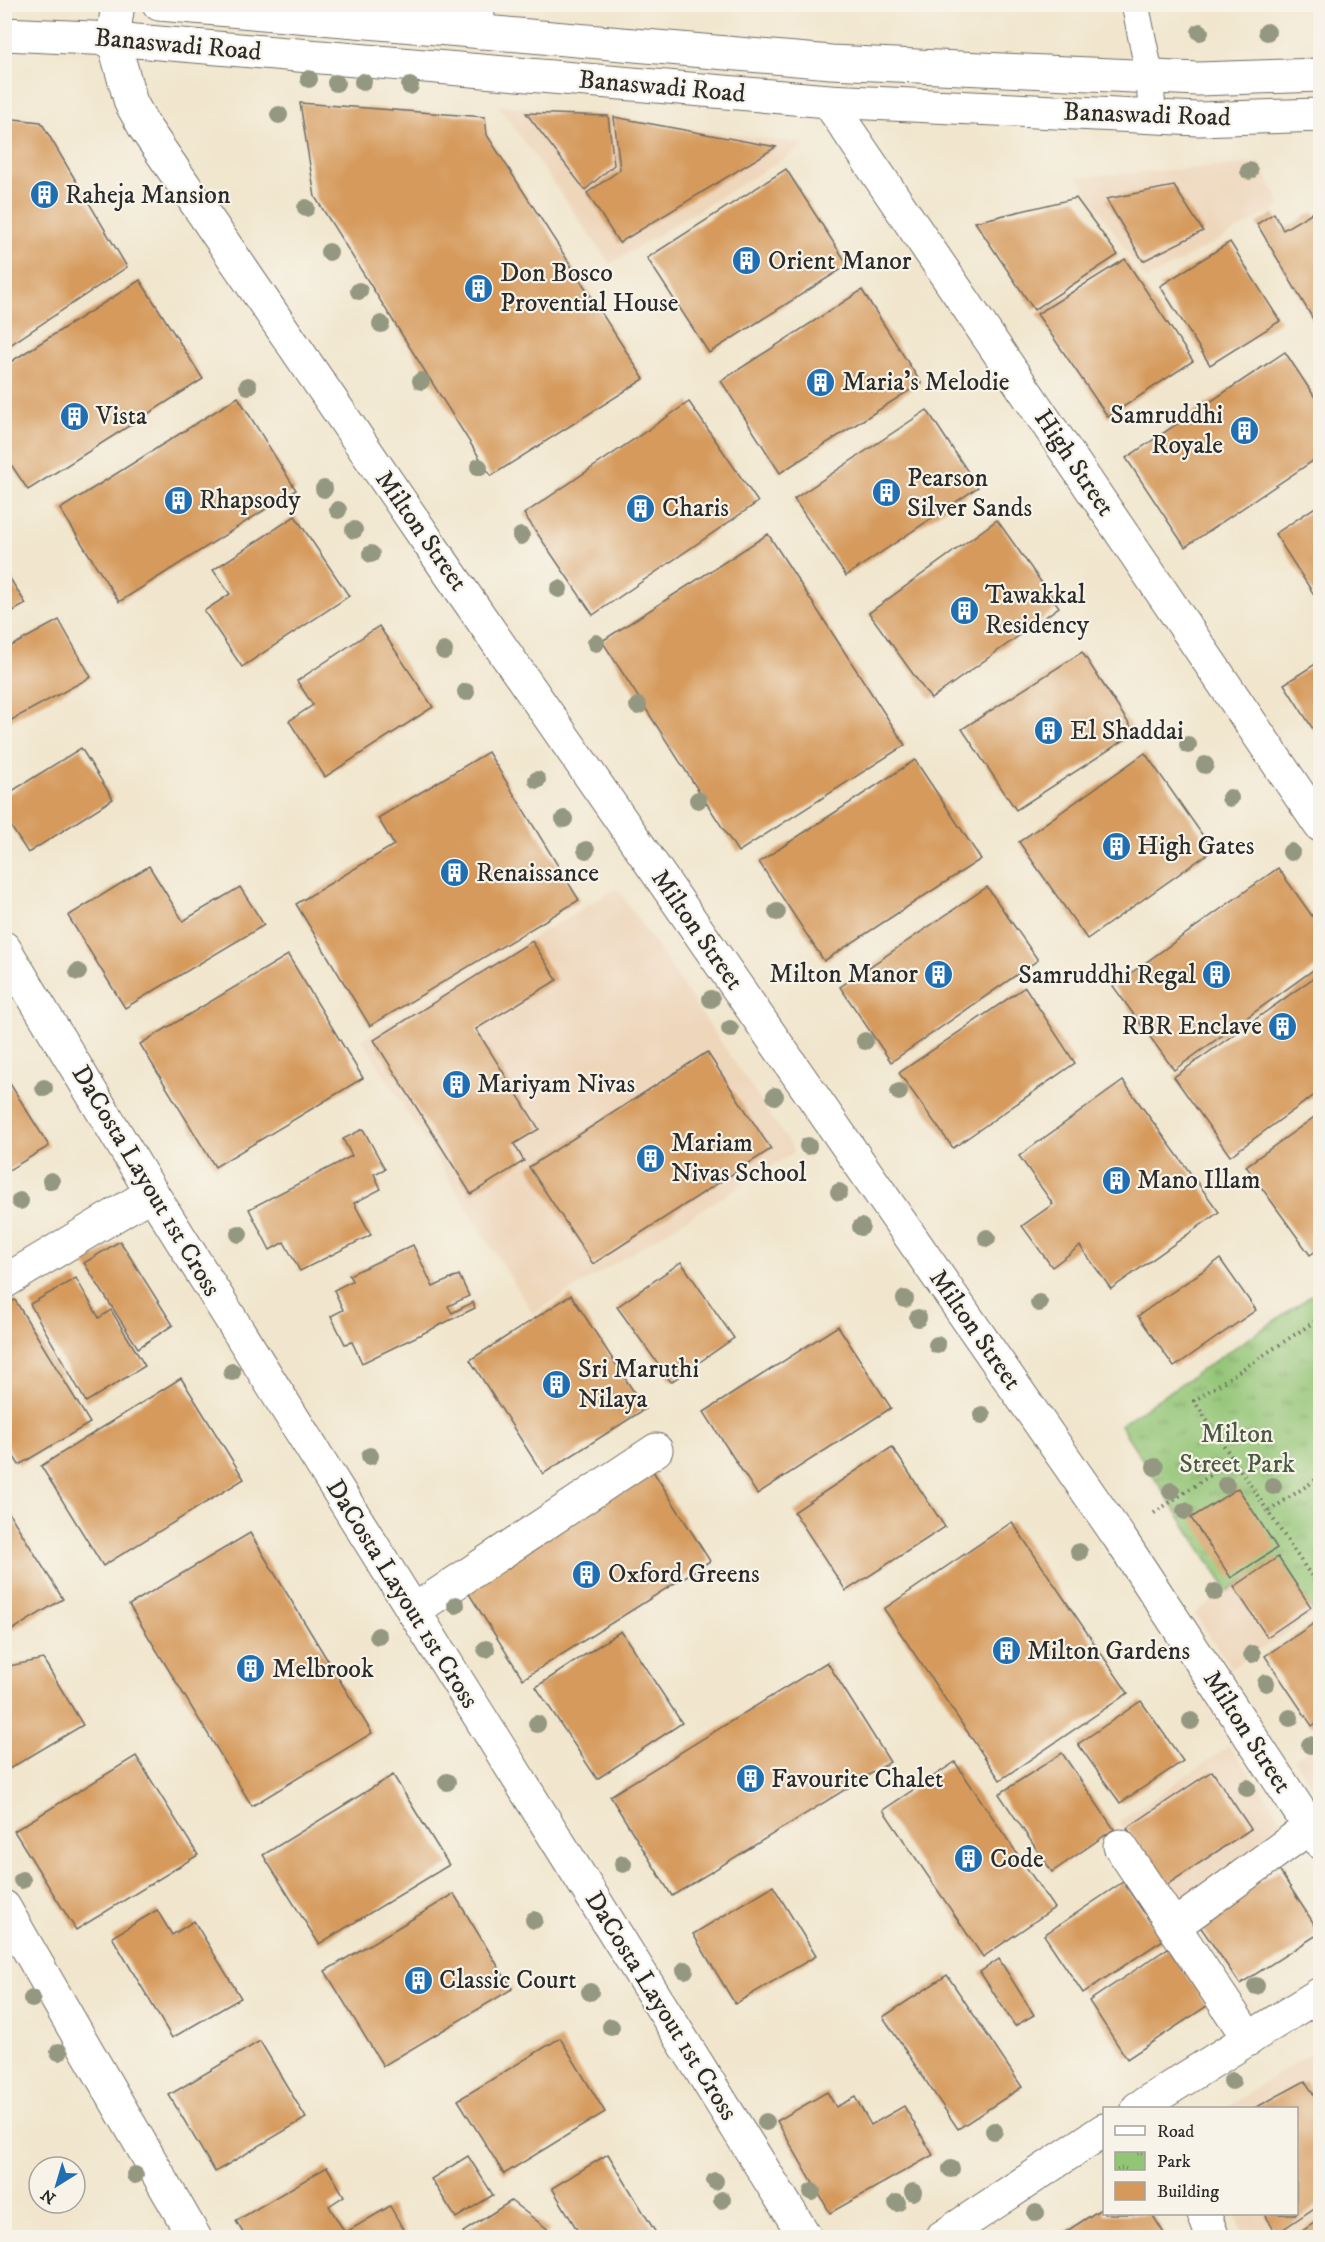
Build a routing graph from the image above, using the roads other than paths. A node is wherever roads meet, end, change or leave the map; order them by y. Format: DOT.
graph roads {
  1 [pos="118,4"];
  2 [pos="159,4"];
  3 [pos="1135,4"];
  4 [pos="262,9"];
  5 [pos="478,18"];
  6 [pos="4,34"];
  7 [pos="113,39"];
  8 [pos="1320,75"];
  9 [pos="1150,77"];
  10 [pos="828,101"];
  11 [pos="1320,115"];
  12 [pos="1152,116"];
  13 [pos="1320,825"];
  14 [pos="4,948"];
  15 [pos="152,1193"];
  16 [pos="4,1282"];
  17 [pos="656,1450"];
  18 [pos="413,1611"];
  19 [pos="1315,1834"];
  20 [pos="1120,1846"];
  21 [pos="4,1907"];
  22 [pos="1173,1926"];
  23 [pos="1320,1994"];
  24 [pos="1249,2039"];
  25 [pos="1156,2103"];
  26 [pos="1103,2131"];
  27 [pos="1204,2215"];
  28 [pos="195,2238"];
  29 [pos="806,2238"];
  30 [pos="941,2238"];
  31 [pos="1213,2238"];
  1 -- 7 [label="street, Milton Street"];
  2 -- 4 [label="street, Banaswadi Road"];
  3 -- 9 [label="lane"];
  4 -- 5 [label="street, Banaswadi Road"];
  5 -- 9 [label="street, Banaswadi Road"];
  6 -- 7 [label="street, Banaswadi Road"];
  7 -- 10 [label="street, Banaswadi Road"];
  7 -- 19 [label="street, Milton Street"];
  8 -- 9 [label="street, Banaswadi Road"];
  9 -- 12 [label="lane"];
  10 -- 12 [label="street, Banaswadi Road"];
  10 -- 13 [label="street, High Street"];
  11 -- 12 [label="street, Banaswadi Road"];
  14 -- 15 [label="street, DaCosta Layout 1st Cross"];
  15 -- 16 [label="street"];
  15 -- 18 [label="street, DaCosta Layout 1st Cross"];
  17 -- 18 [label="street"];
  18 -- 29 [label="street, DaCosta Layout 1st Cross"];
  19 -- 22 [label="street"];
  20 -- 22 [label="street"];
  21 -- 28 [label="street"];
  22 -- 24 [label="street"];
  23 -- 24 [label="street"];
  24 -- 25 [label="street"];
  26 -- 30 [label="street"];
  27 -- 31 [label="street"];
}
